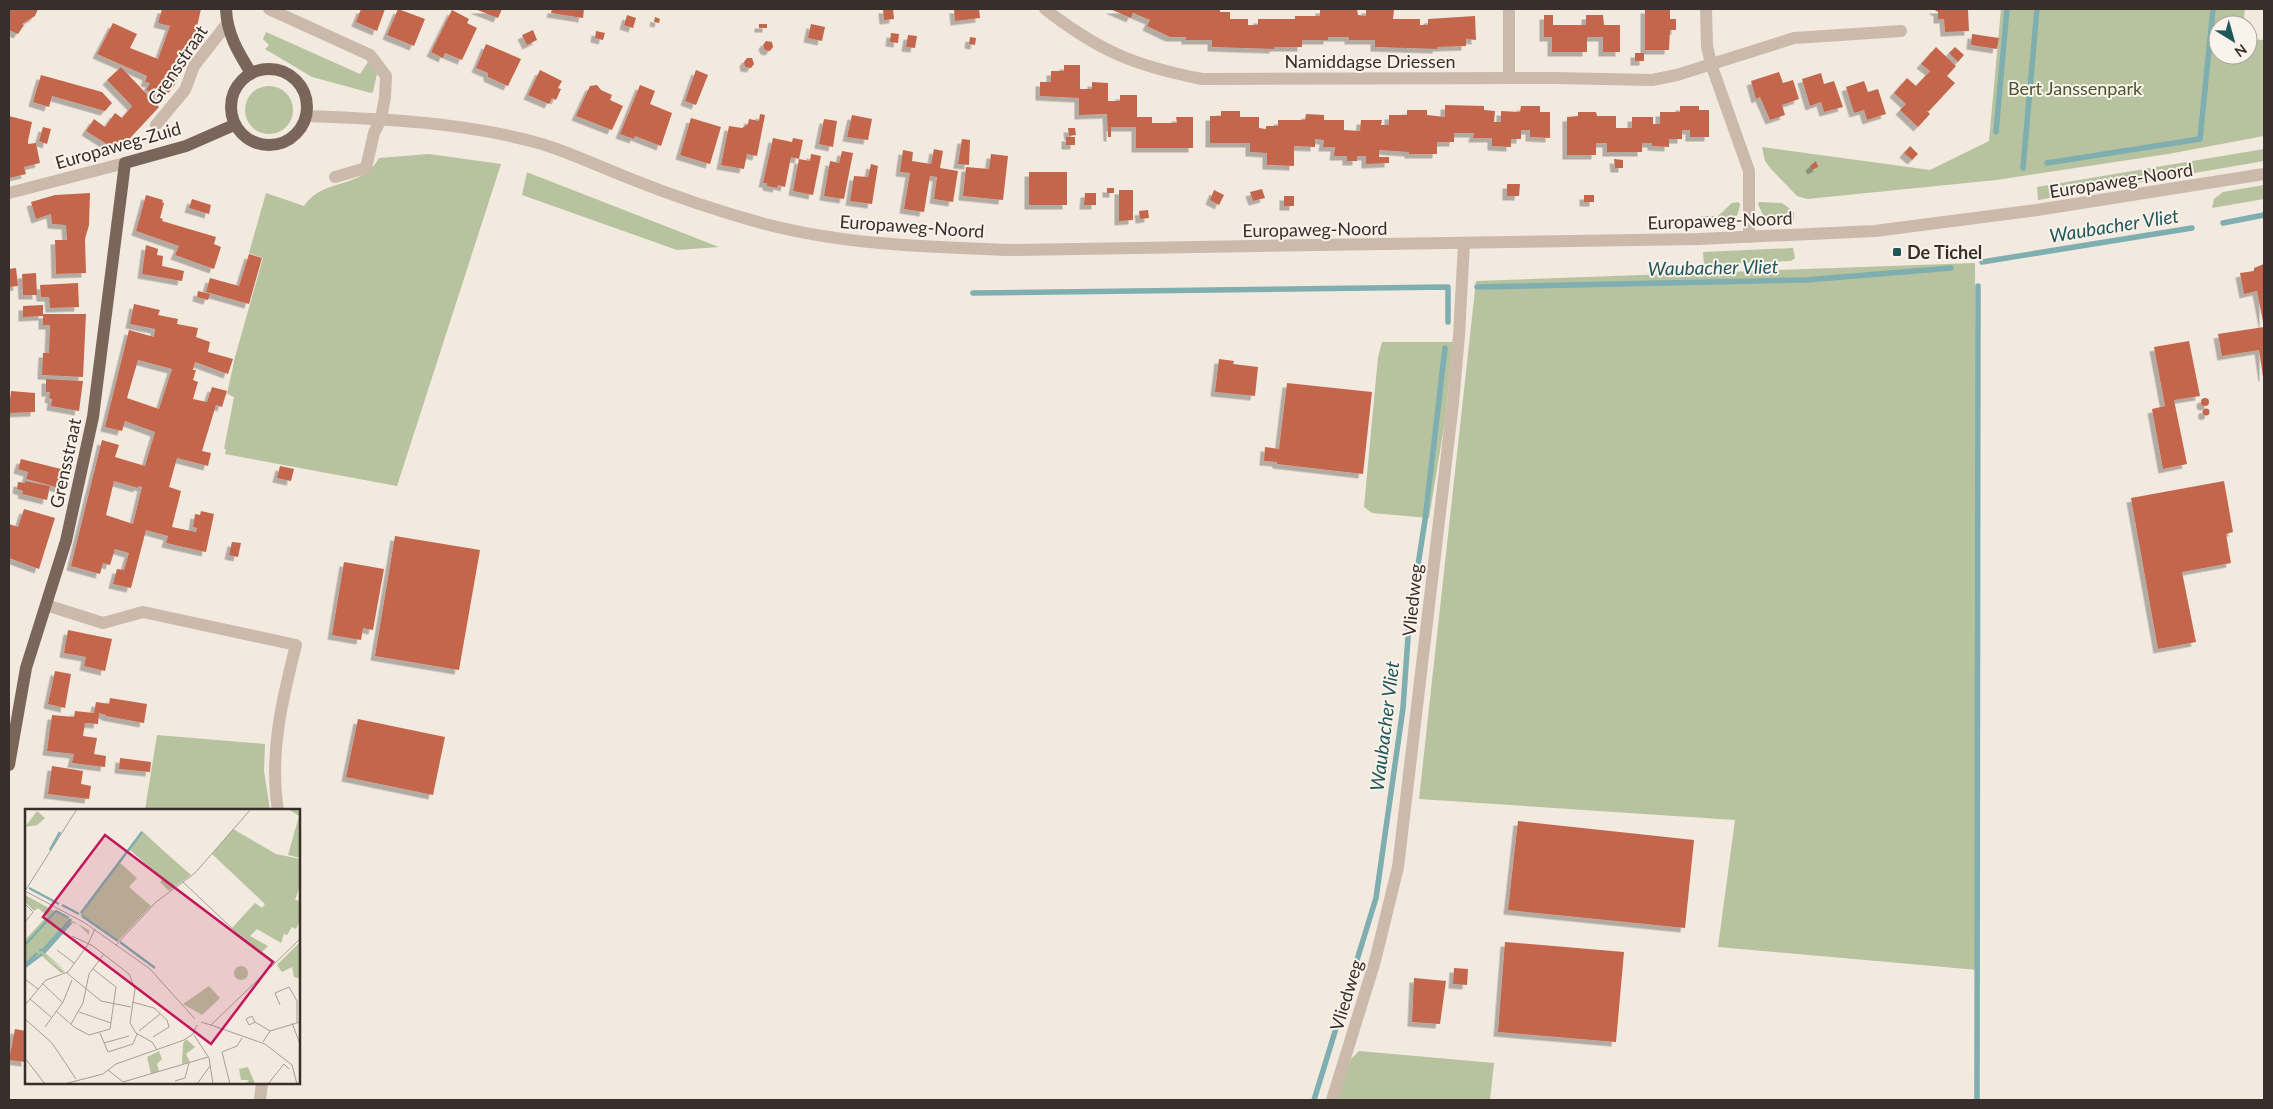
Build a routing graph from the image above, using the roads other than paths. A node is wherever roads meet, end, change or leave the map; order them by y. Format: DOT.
graph roads {
  1 [pos="226,9"];
  2 [pos="269,9"];
  3 [pos="1045,9"];
  4 [pos="1509,9"];
  5 [pos="1706,9"];
  6 [pos="226,25"];
  7 [pos="1901,31"];
  8 [pos="1711,64"];
  9 [pos="251,73"];
  10 [pos="1509,78"];
  11 [pos="306,116"];
  12 [pos="381,119"];
  13 [pos="156,125"];
  14 [pos="234,125"];
  15 [pos="125,163"];
  16 [pos="2264,174"];
  17 [pos="336,177"];
  18 [pos="9,193"];
  19 [pos="1749,237"];
  20 [pos="1464,243"];
  21 [pos="46,604"];
  22 [pos="9,765"];
  23 [pos="278,809"];
  24 [pos="262,1084"];
  25 [pos="260,1100"];
  26 [pos="1332,1100"];
  1 -- 6 [label="main road, Grensstraat"];
  2 -- 12 [label="street"];
  3 -- 10 [label="street, Namiddagse Driessen"];
  4 -- 10 [label="street"];
  5 -- 8 [label="street"];
  6 -- 9 [label="main road, Grensstraat"];
  6 -- 13 [label="street, Grensstraat"];
  7 -- 8 [label="street"];
  8 -- 10 [label="street, Namiddagse Driessen"];
  8 -- 19 [label="street"];
  9 -- 11 [label="main road"];
  9 -- 14 [label="main road"];
  11 -- 12 [label="street, Europaweg-Noord"];
  11 -- 14 [label="main road"];
  12 -- 17 [label="street"];
  12 -- 20 [label="street, Europaweg-Noord"];
  14 -- 15 [label="main road, Europaweg-Zuid"];
  15 -- 18 [label="street, Europaweg-Zuid"];
  15 -- 21 [label="main road, Grensstraat"];
  16 -- 19 [label="street, Europaweg-Noord"];
  19 -- 20 [label="street, Europaweg-Noord"];
  20 -- 26 [label="street, Vliedweg"];
  21 -- 22 [label="main road, Grensstraat"];
  21 -- 23 [label="street"];
  24 -- 25 [label="street"];
}
